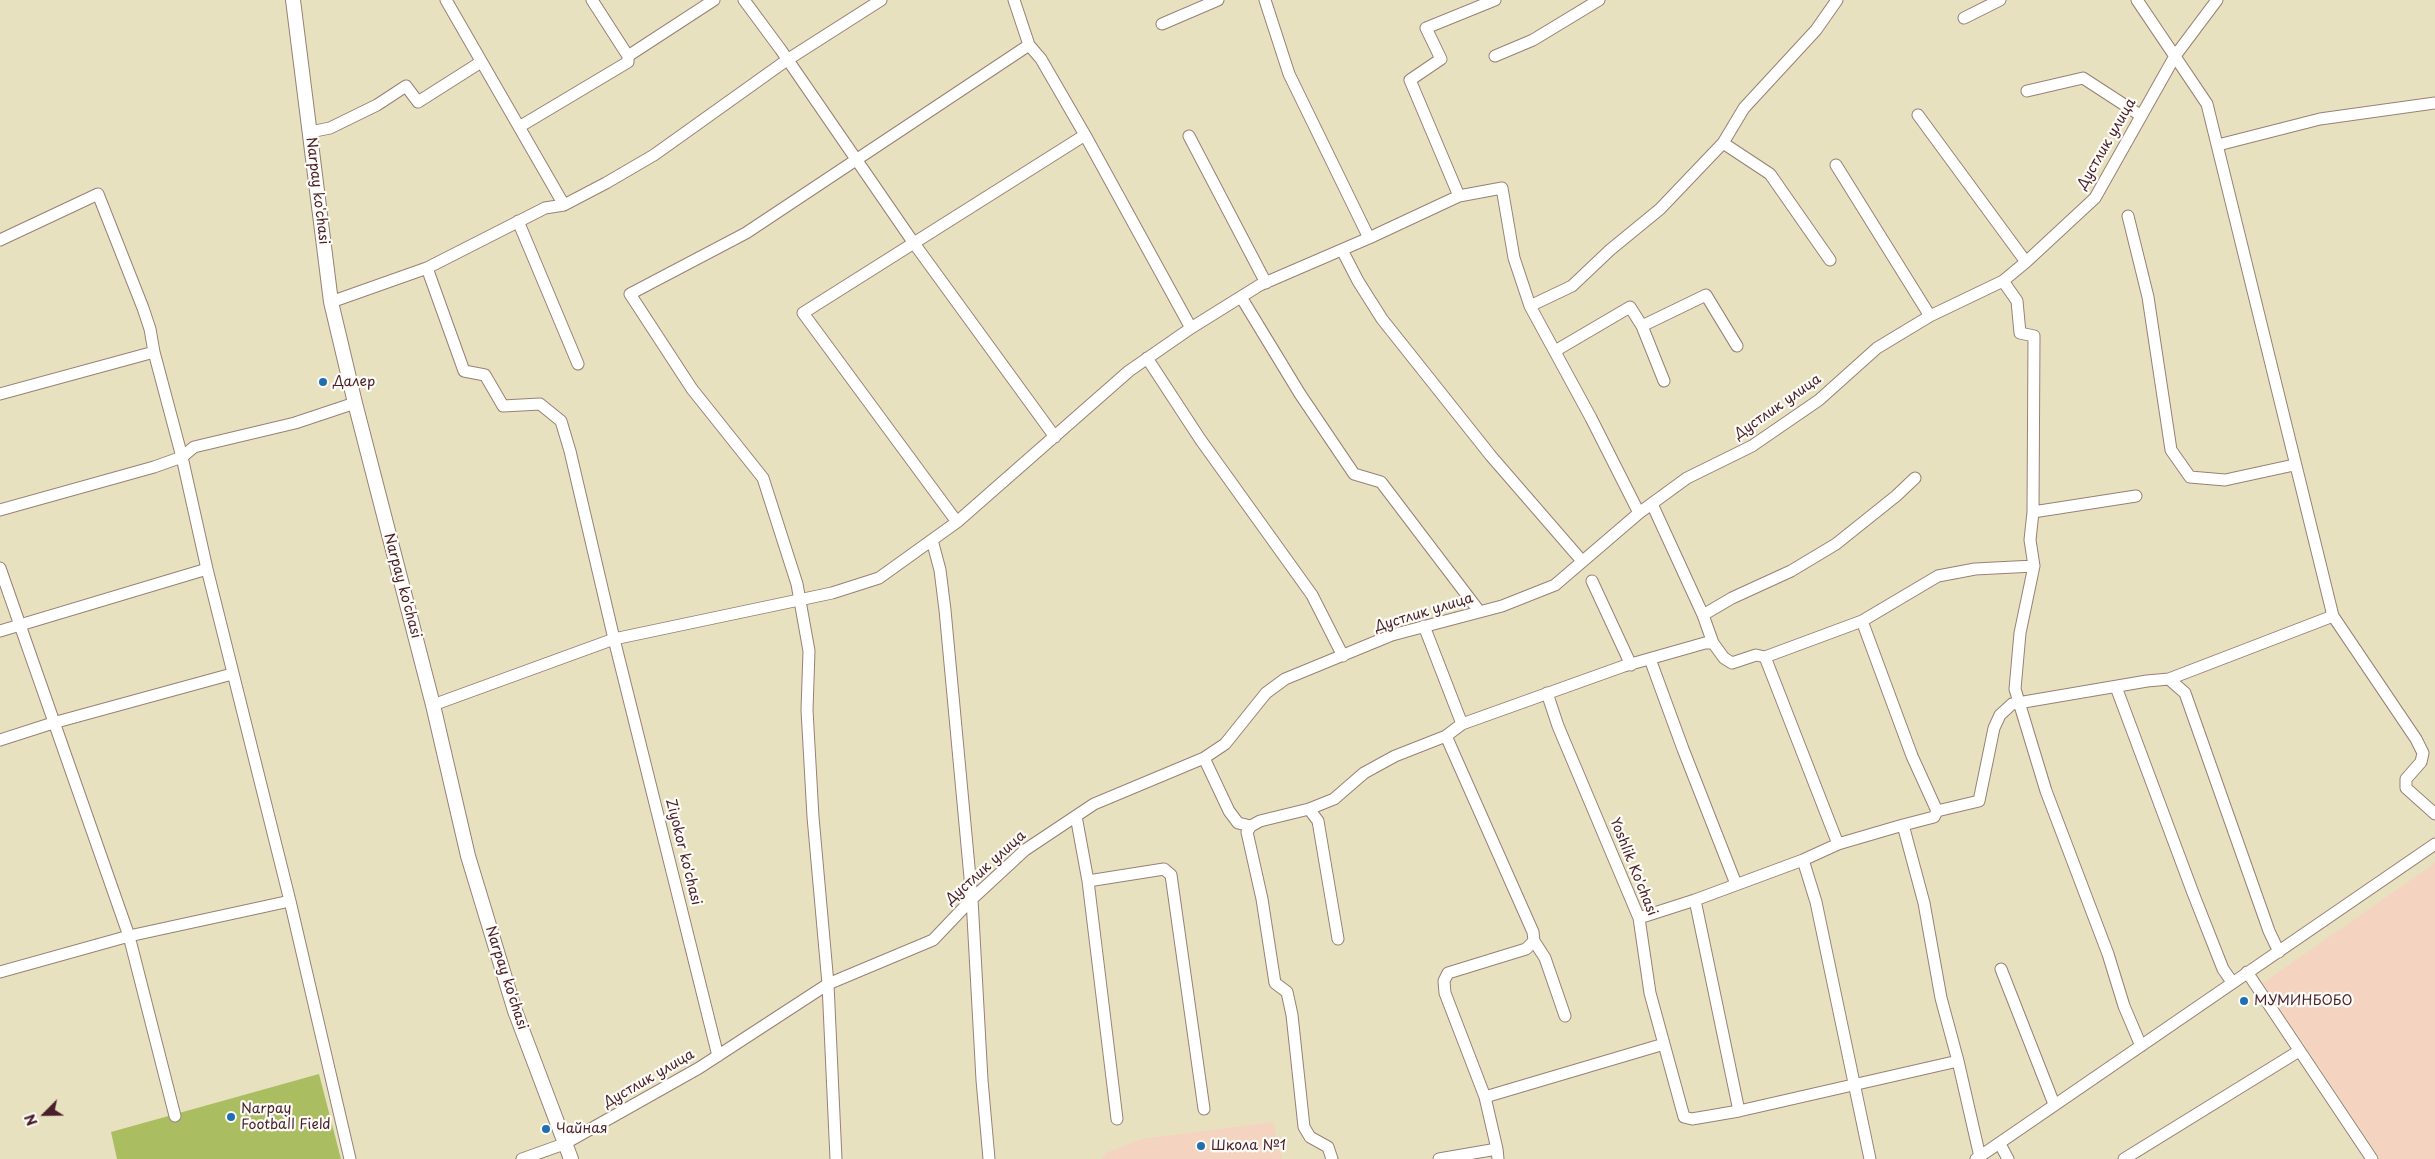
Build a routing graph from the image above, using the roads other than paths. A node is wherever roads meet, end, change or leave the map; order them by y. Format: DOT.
graph roads {
  1 [pos="293,0"];
  2 [pos="446,0"];
  3 [pos="592,0"];
  4 [pos="714,0"];
  5 [pos="744,0"];
  6 [pos="881,0"];
  7 [pos="1014,0"];
  8 [pos="1218,0"];
  9 [pos="1265,0"];
  10 [pos="1495,0"];
  11 [pos="1599,0"];
  12 [pos="2000,0"];
  13 [pos="2137,0"];
  14 [pos="2217,0"];
  15 [pos="1833,1"];
  16 [pos="1964,18"];
  17 [pos="1162,24"];
  18 [pos="1029,46"];
  19 [pos="628,56"];
  20 [pos="1495,56"];
  21 [pos="2175,56"];
  22 [pos="787,60"];
  23 [pos="481,62"];
  24 [pos="2027,90"];
  25 [pos="2435,104"];
  26 [pos="1918,115"];
  27 [pos="2140,115"];
  28 [pos="520,127"];
  29 [pos="310,132"];
  30 [pos="1085,134"];
  31 [pos="1189,136"];
  32 [pos="1723,143"];
  33 [pos="2218,145"];
  34 [pos="857,159"];
  35 [pos="1836,165"];
  36 [pos="1459,196"];
  37 [pos="564,205"];
  38 [pos="2128,216"];
  39 [pos="518,221"];
  40 [pos="1369,238"];
  41 [pos="0,240"];
  42 [pos="913,242"];
  43 [pos="1342,250"];
  44 [pos="1830,260"];
  45 [pos="2026,262"];
  46 [pos="427,268"];
  47 [pos="2003,281"];
  48 [pos="1266,283"];
  49 [pos="1241,297"];
  50 [pos="331,302"];
  51 [pos="1530,306"];
  52 [pos="1930,316"];
  53 [pos="1642,326"];
  54 [pos="1190,328"];
  55 [pos="1737,346"];
  56 [pos="1555,351"];
  57 [pos="154,352"];
  58 [pos="1147,358"];
  59 [pos="578,364"];
  60 [pos="1664,381"];
  61 [pos="0,394"];
  62 [pos="355,403"];
  63 [pos="1055,437"];
  64 [pos="182,457"];
  65 [pos="2294,465"];
  66 [pos="1914,478"];
  67 [pos="2136,496"];
  68 [pos="1652,504"];
  69 [pos="0,510"];
  70 [pos="1639,512"];
  71 [pos="2033,512"];
  72 [pos="957,522"];
  73 [pos="932,540"];
  74 [pos="1582,561"];
  75 [pos="2034,566"];
  76 [pos="0,568"];
  77 [pos="206,569"];
  78 [pos="1592,581"];
  79 [pos="800,599"];
  80 [pos="1479,611"];
  81 [pos="1703,615"];
  82 [pos="2333,616"];
  83 [pos="1862,621"];
  84 [pos="20,626"];
  85 [pos="1424,626"];
  86 [pos="0,631"];
  87 [pos="614,638"];
  88 [pos="1713,643"];
  89 [pos="1343,656"];
  90 [pos="1765,657"];
  91 [pos="1650,659"];
  92 [pos="1631,664"];
  93 [pos="232,674"];
  94 [pos="2169,679"];
  95 [pos="2116,687"];
  96 [pos="1546,693"];
  97 [pos="2018,704"];
  98 [pos="433,705"];
  99 [pos="52,723"];
  100 [pos="1462,724"];
  101 [pos="1446,736"];
  102 [pos="0,740"];
  103 [pos="1204,758"];
  104 [pos="1309,809"];
  105 [pos="1937,811"];
  106 [pos="2435,814"];
  107 [pos="1076,816"];
  108 [pos="1903,825"];
  109 [pos="1251,826"];
  110 [pos="1838,844"];
  111 [pos="2435,844"];
  112 [pos="1803,860"];
  113 [pos="1088,881"];
  114 [pos="1736,884"];
  115 [pos="972,898"];
  116 [pos="1695,900"];
  117 [pos="290,901"];
  118 [pos="1639,918"];
  119 [pos="129,936"];
  120 [pos="1338,939"];
  121 [pos="1534,941"];
  122 [pos="2279,952"];
  123 [pos="2001,969"];
  124 [pos="0,972"];
  125 [pos="2247,972"];
  126 [pos="2232,982"];
  127 [pos="828,984"];
  128 [pos="1565,1016"];
  129 [pos="1664,1044"];
  130 [pos="2141,1046"];
  131 [pos="2299,1051"];
  132 [pos="718,1056"];
  133 [pos="1958,1061"];
  134 [pos="1855,1086"];
  135 [pos="1485,1097"];
  136 [pos="2054,1104"];
  137 [pos="1204,1109"];
  138 [pos="1739,1111"];
  139 [pos="175,1116"];
  140 [pos="1117,1119"];
  141 [pos="564,1144"];
  142 [pos="2000,1144"];
  143 [pos="1498,1154"];
  144 [pos="1439,1158"];
  145 [pos="1978,1158"];
  146 [pos="350,1159"];
  147 [pos="522,1159"];
  148 [pos="571,1159"];
  149 [pos="836,1159"];
  150 [pos="989,1159"];
  151 [pos="1332,1159"];
  152 [pos="1870,1159"];
  153 [pos="2008,1159"];
  154 [pos="2124,1159"];
  155 [pos="2372,1159"];
  1 -- 29 [label="main road, Narpay ko'chasi"];
  2 -- 23 [label="street"];
  3 -- 19 [label="street"];
  4 -- 19 [label="street"];
  5 -- 22 [label="street"];
  6 -- 22 [label="street"];
  7 -- 18 [label="street"];
  8 -- 17 [label="street"];
  9 -- 40 [label="street"];
  10 -- 36 [label="street"];
  11 -- 20 [label="street"];
  12 -- 16 [label="street"];
  13 -- 21 [label="street"];
  14 -- 21 [label="street, Дустлик улица"];
  15 -- 32 [label="street"];
  18 -- 30 [label="street"];
  18 -- 34 [label="street"];
  19 -- 28 [label="street"];
  21 -- 27 [label="street, Дустлик улица"];
  21 -- 33 [label="street"];
  22 -- 34 [label="street"];
  22 -- 37 [label="street"];
  23 -- 28 [label="street"];
  23 -- 29 [label="street"];
  24 -- 27 [label="street"];
  25 -- 33 [label="street"];
  26 -- 45 [label="street"];
  27 -- 45 [label="street, Дустлик улица"];
  28 -- 37 [label="street"];
  29 -- 50 [label="main road, Narpay ko'chasi"];
  30 -- 42 [label="street"];
  30 -- 54 [label="street"];
  31 -- 48 [label="street"];
  32 -- 44 [label="street"];
  32 -- 51 [label="street"];
  33 -- 65 [label="street"];
  34 -- 42 [label="street"];
  34 -- 79 [label="street"];
  35 -- 52 [label="street"];
  36 -- 40 [label="street"];
  36 -- 51 [label="street"];
  37 -- 39 [label="street"];
  38 -- 65 [label="street"];
  39 -- 46 [label="street"];
  39 -- 59 [label="street"];
  40 -- 43 [label="street"];
  41 -- 57 [label="street"];
  42 -- 63 [label="street"];
  42 -- 72 [label="street"];
  43 -- 48 [label="street"];
  43 -- 74 [label="street"];
  45 -- 47 [label="street, Дустлик улица"];
  46 -- 50 [label="street"];
  46 -- 87 [label="street, Ziyokor ko'chasi"];
  47 -- 52 [label="street, Дустлик улица"];
  47 -- 71 [label="street"];
  48 -- 49 [label="street"];
  49 -- 54 [label="street"];
  49 -- 80 [label="street"];
  50 -- 62 [label="main road, Narpay ko'chasi"];
  51 -- 56 [label="street"];
  52 -- 68 [label="street, Дустлик улица"];
  53 -- 55 [label="street"];
  53 -- 56 [label="street"];
  53 -- 60 [label="street"];
  54 -- 58 [label="street"];
  56 -- 70 [label="street"];
  57 -- 61 [label="street"];
  57 -- 64 [label="street"];
  58 -- 63 [label="street"];
  58 -- 89 [label="street"];
  62 -- 64 [label="street"];
  62 -- 98 [label="main road, Narpay ko'chasi"];
  63 -- 72 [label="street"];
  64 -- 69 [label="street"];
  64 -- 77 [label="street"];
  65 -- 82 [label="street"];
  66 -- 81 [label="street"];
  67 -- 71 [label="street"];
  68 -- 70 [label="street, Дустлик улица"];
  68 -- 81 [label="street"];
  70 -- 74 [label="street, Дустлик улица"];
  71 -- 75 [label="street"];
  72 -- 73 [label="street"];
  73 -- 79 [label="street"];
  73 -- 115 [label="street"];
  74 -- 80 [label="street, Дустлик улица"];
  75 -- 83 [label="street"];
  75 -- 97 [label="street"];
  76 -- 84 [label="street"];
  77 -- 84 [label="street"];
  77 -- 93 [label="street"];
  78 -- 92 [label="street"];
  79 -- 87 [label="street"];
  79 -- 127 [label="street"];
  80 -- 85 [label="street, Дустлик улица"];
  81 -- 88 [label="street"];
  82 -- 94 [label="street"];
  82 -- 106 [label="street"];
  83 -- 90 [label="street"];
  83 -- 105 [label="street"];
  84 -- 86 [label="street"];
  84 -- 99 [label="street"];
  85 -- 89 [label="street, Дустлик улица"];
  85 -- 100 [label="street"];
  87 -- 98 [label="street"];
  87 -- 132 [label="street, Ziyokor ko'chasi"];
  88 -- 90 [label="street"];
  88 -- 91 [label="street"];
  89 -- 103 [label="street, Дустлик улица"];
  90 -- 110 [label="street"];
  91 -- 92 [label="street"];
  91 -- 114 [label="street"];
  92 -- 96 [label="street"];
  93 -- 99 [label="street"];
  93 -- 117 [label="street"];
  94 -- 95 [label="street"];
  94 -- 122 [label="street"];
  95 -- 97 [label="street"];
  95 -- 126 [label="street"];
  96 -- 100 [label="street"];
  96 -- 118 [label="street, Yoshlik Ko'chasi"];
  97 -- 105 [label="street"];
  97 -- 130 [label="street"];
  98 -- 141 [label="main road, Narpay ko'chasi"];
  99 -- 102 [label="street"];
  99 -- 119 [label="street"];
  100 -- 101 [label="street"];
  101 -- 104 [label="street"];
  101 -- 121 [label="street"];
  103 -- 107 [label="street, Дустлик улица"];
  103 -- 109 [label="street"];
  104 -- 109 [label="street"];
  104 -- 120 [label="street"];
  105 -- 108 [label="street"];
  107 -- 113 [label="street"];
  107 -- 115 [label="street, Дустлик улица"];
  108 -- 110 [label="street"];
  108 -- 133 [label="street"];
  109 -- 151 [label="street"];
  110 -- 112 [label="street"];
  111 -- 122 [label="street"];
  112 -- 114 [label="street"];
  112 -- 134 [label="street"];
  113 -- 137 [label="street"];
  113 -- 140 [label="street"];
  114 -- 116 [label="street"];
  115 -- 127 [label="street, Дустлик улица"];
  115 -- 150 [label="street"];
  116 -- 118 [label="street"];
  116 -- 138 [label="street"];
  117 -- 119 [label="street"];
  117 -- 146 [label="street"];
  118 -- 129 [label="street, Yoshlik Ko'chasi"];
  119 -- 124 [label="street"];
  119 -- 139 [label="street"];
  121 -- 128 [label="street"];
  121 -- 135 [label="street"];
  122 -- 125 [label="street"];
  123 -- 136 [label="street"];
  125 -- 126 [label="street"];
  125 -- 131 [label="street"];
  126 -- 130 [label="street"];
  127 -- 132 [label="street, Дустлик улица"];
  127 -- 149 [label="street"];
  129 -- 135 [label="street"];
  129 -- 138 [label="street, Yoshlik Ko'chasi"];
  130 -- 136 [label="street"];
  131 -- 154 [label="street"];
  131 -- 155 [label="street"];
  132 -- 141 [label="street, Дустлик улица"];
  133 -- 134 [label="street"];
  133 -- 145 [label="street"];
  134 -- 138 [label="street"];
  134 -- 152 [label="street"];
  135 -- 143 [label="street"];
  136 -- 142 [label="street"];
  141 -- 147 [label="street, Дустлик улица"];
  141 -- 148 [label="main road, Narpay ko'chasi"];
  142 -- 145 [label="street"];
  142 -- 153 [label="street"];
  143 -- 144 [label="street"];
}
